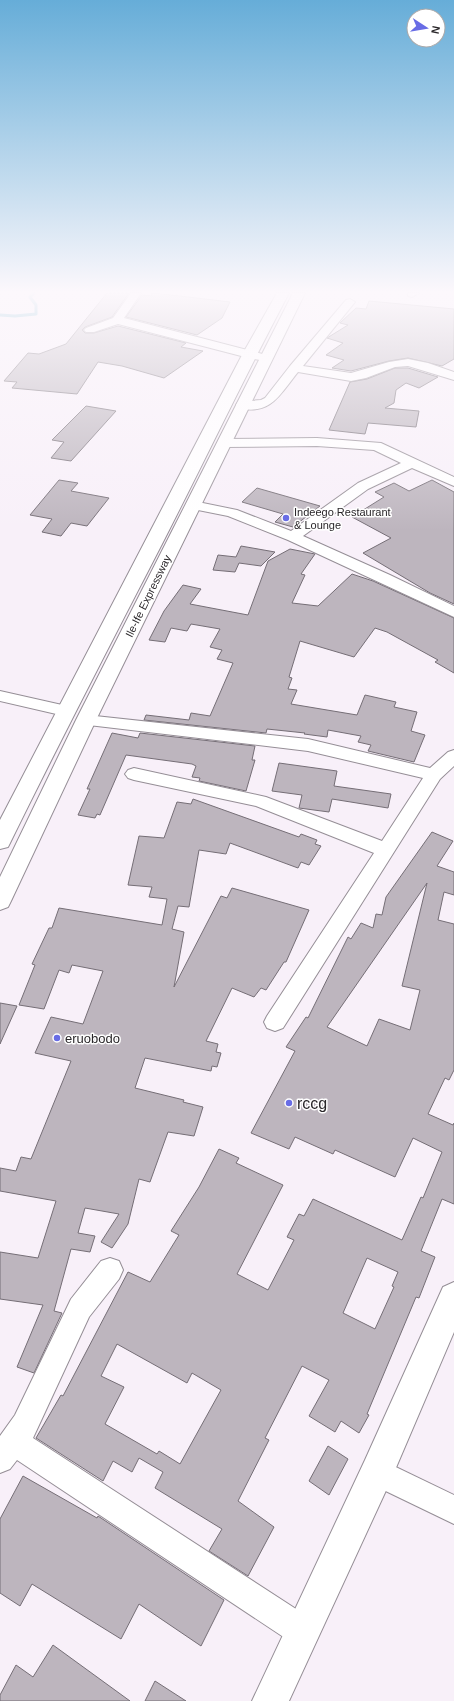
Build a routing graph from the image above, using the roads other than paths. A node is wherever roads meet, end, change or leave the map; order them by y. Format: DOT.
graph roads {
  1 [pos="239,372"];
  2 [pos="259,372"];
  3 [pos="291,372"];
  4 [pos="322,372"];
  5 [pos="369,372"];
  6 [pos="442,372"];
  7 [pos="454,376"];
  8 [pos="242,405"];
  9 [pos="224,443"];
  10 [pos="413,462"];
  11 [pos="454,482"];
  12 [pos="193,505"];
  13 [pos="292,537"];
  14 [pos="142,564"];
  15 [pos="162,566"];
  16 [pos="454,612"];
  17 [pos="0,696"];
  18 [pos="65,711"];
  19 [pos="86,720"];
  20 [pos="454,756"];
  21 [pos="134,774"];
  22 [pos="434,775"];
  23 [pos="0,841"];
  24 [pos="386,850"];
  25 [pos="0,901"];
  26 [pos="275,1022"];
  27 [pos="110,1270"];
  28 [pos="454,1296"];
  29 [pos="6,1450"];
  30 [pos="377,1472"];
  31 [pos="454,1510"];
  32 [pos="302,1631"];
  33 [pos="270,1701"];
  1 -- 14 [label="main road, Ile-Ife Expressway"];
  2 -- 8 [label="main road, Ile-Ife Expressway"];
  3 -- 8 [label="street"];
  4 -- 5 [label="street"];
  6 -- 7 [label="street"];
  8 -- 9 [label="main road, Ile-Ife Expressway"];
  9 -- 10 [label="street"];
  9 -- 12 [label="main road, Ile-Ife Expressway"];
  10 -- 11 [label="street"];
  10 -- 13 [label="street"];
  12 -- 13 [label="street"];
  12 -- 15 [label="main road, Ile-Ife Expressway"];
  13 -- 16 [label="street"];
  14 -- 15 [label="main road"];
  14 -- 18 [label="main road, Ile-Ife Expressway"];
  15 -- 19 [label="main road, Ile-Ife Expressway"];
  17 -- 18 [label="street"];
  18 -- 23 [label="main road, Ile-Ife Expressway"];
  19 -- 22 [label="street"];
  19 -- 25 [label="main road, Ile-Ife Expressway"];
  20 -- 22 [label="street"];
  21 -- 24 [label="street"];
  22 -- 24 [label="street"];
  24 -- 26 [label="street"];
  27 -- 29 [label="street"];
  28 -- 30 [label="main road"];
  29 -- 32 [label="street"];
  30 -- 31 [label="street"];
  30 -- 32 [label="main road"];
  32 -- 33 [label="main road"];
}
